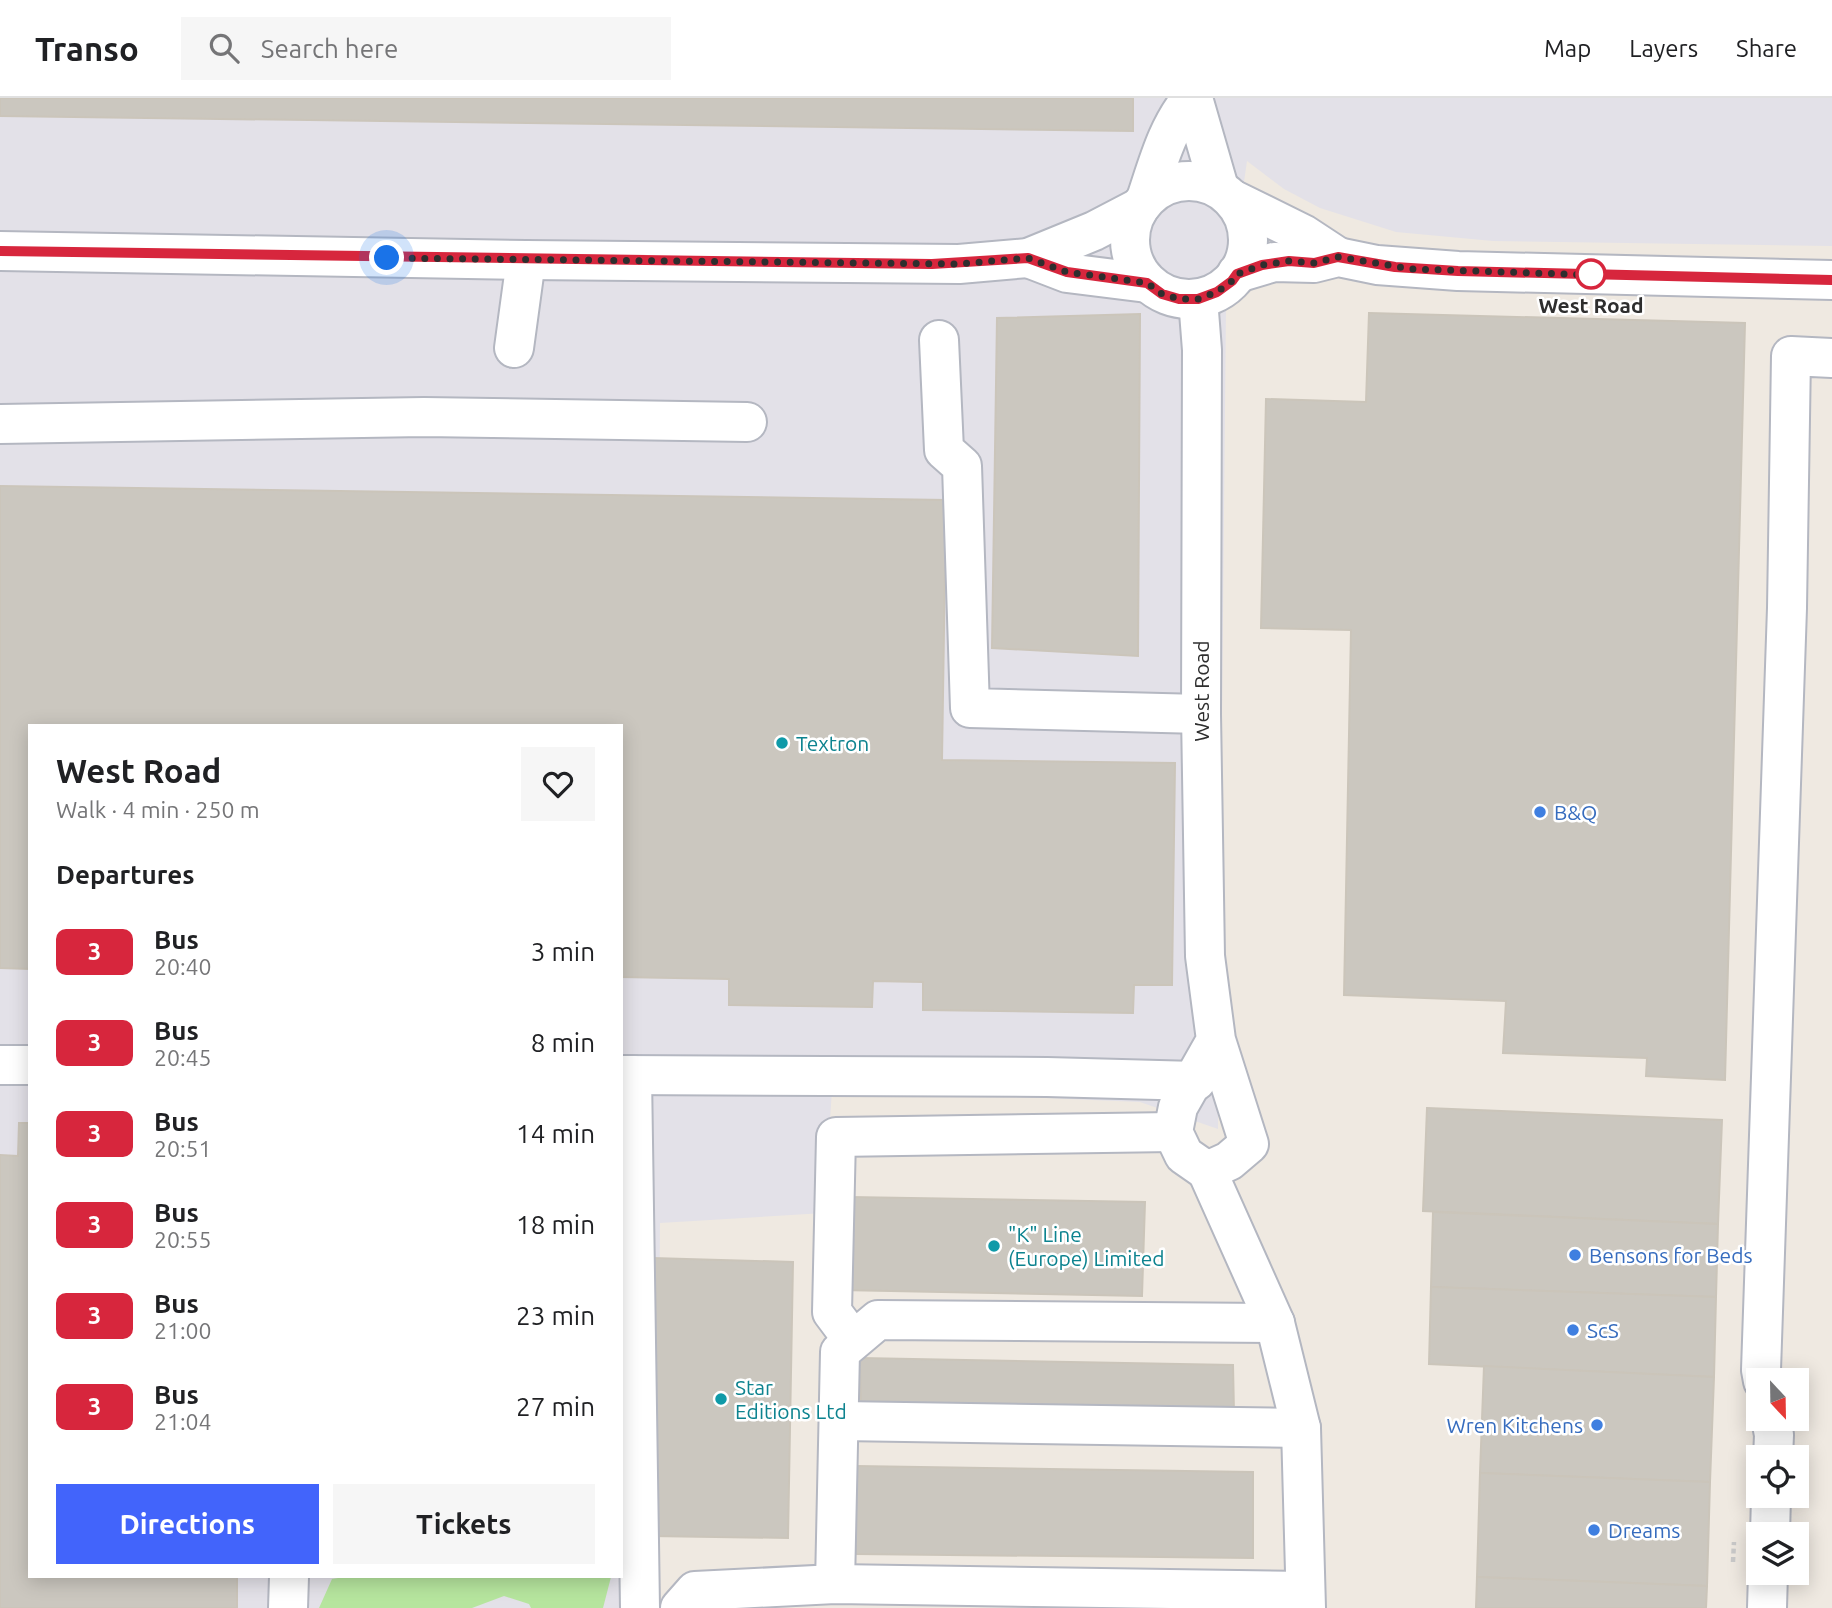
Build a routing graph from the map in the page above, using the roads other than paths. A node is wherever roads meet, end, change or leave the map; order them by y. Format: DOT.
graph roads {
  1 [pos="1192,98"];
  2 [pos="1225,194"];
  3 [pos="1144,202"];
  4 [pos="0,251"];
  5 [pos="1338,257"];
  6 [pos="1028,258"];
  7 [pos="526,260"];
  8 [pos="1237,274"];
  9 [pos="1832,280"];
  10 [pos="1147,283"];
  11 [pos="1198,299"];
  12 [pos="939,340"];
  13 [pos="514,348"];
  14 [pos="1832,358"];
  15 [pos="747,422"];
  16 [pos="0,424"];
  17 [pos="1201,714"];
  18 [pos="1216,1040"];
  19 [pos="0,1065"];
  20 [pos="28,1065"];
  21 [pos="626,1075"];
  22 [pos="1196,1080"];
  23 [pos="1173,1132"];
  24 [pos="1207,1171"];
  25 [pos="1275,1323"];
  26 [pos="853,1340"];
  27 [pos="1761,1368"];
  28 [pos="841,1421"];
  29 [pos="1301,1428"];
  30 [pos="289,1578"];
  31 [pos="835,1584"];
  32 [pos="1768,1585"];
  33 [pos="1306,1600"];
  34 [pos="288,1608"];
  35 [pos="640,1608"];
  36 [pos="680,1608"];
  37 [pos="1767,1608"];
  1 -- 2 [label="street"];
  1 -- 3 [label="street"];
  2 -- 3 [label="street"];
  2 -- 5 [label="street"];
  2 -- 8 [label="street"];
  3 -- 6 [label="street"];
  3 -- 10 [label="street"];
  4 -- 7 [label="street"];
  5 -- 8 [label="street"];
  5 -- 9 [label="street"];
  6 -- 7 [label="street"];
  6 -- 10 [label="street"];
  7 -- 13 [label="street"];
  8 -- 11 [label="street"];
  10 -- 11 [label="street"];
  11 -- 17 [label="street, West Road"];
  12 -- 17 [label="street"];
  14 -- 27 [label="street"];
  15 -- 16 [label="street"];
  17 -- 18 [label="street, West Road"];
  18 -- 22 [label="street"];
  18 -- 24 [label="street, West Road"];
  19 -- 20 [label="street"];
  21 -- 22 [label="street"];
  21 -- 35 [label="street"];
  22 -- 23 [label="street"];
  23 -- 24 [label="street"];
  23 -- 26 [label="street"];
  24 -- 25 [label="street"];
  25 -- 26 [label="street"];
  25 -- 29 [label="street"];
  26 -- 28 [label="street"];
  28 -- 29 [label="street"];
  28 -- 31 [label="street"];
  29 -- 33 [label="street"];
  30 -- 34 [label="street"];
  31 -- 33 [label="street"];
  31 -- 36 [label="street"];
  32 -- 37 [label="street"];
}
